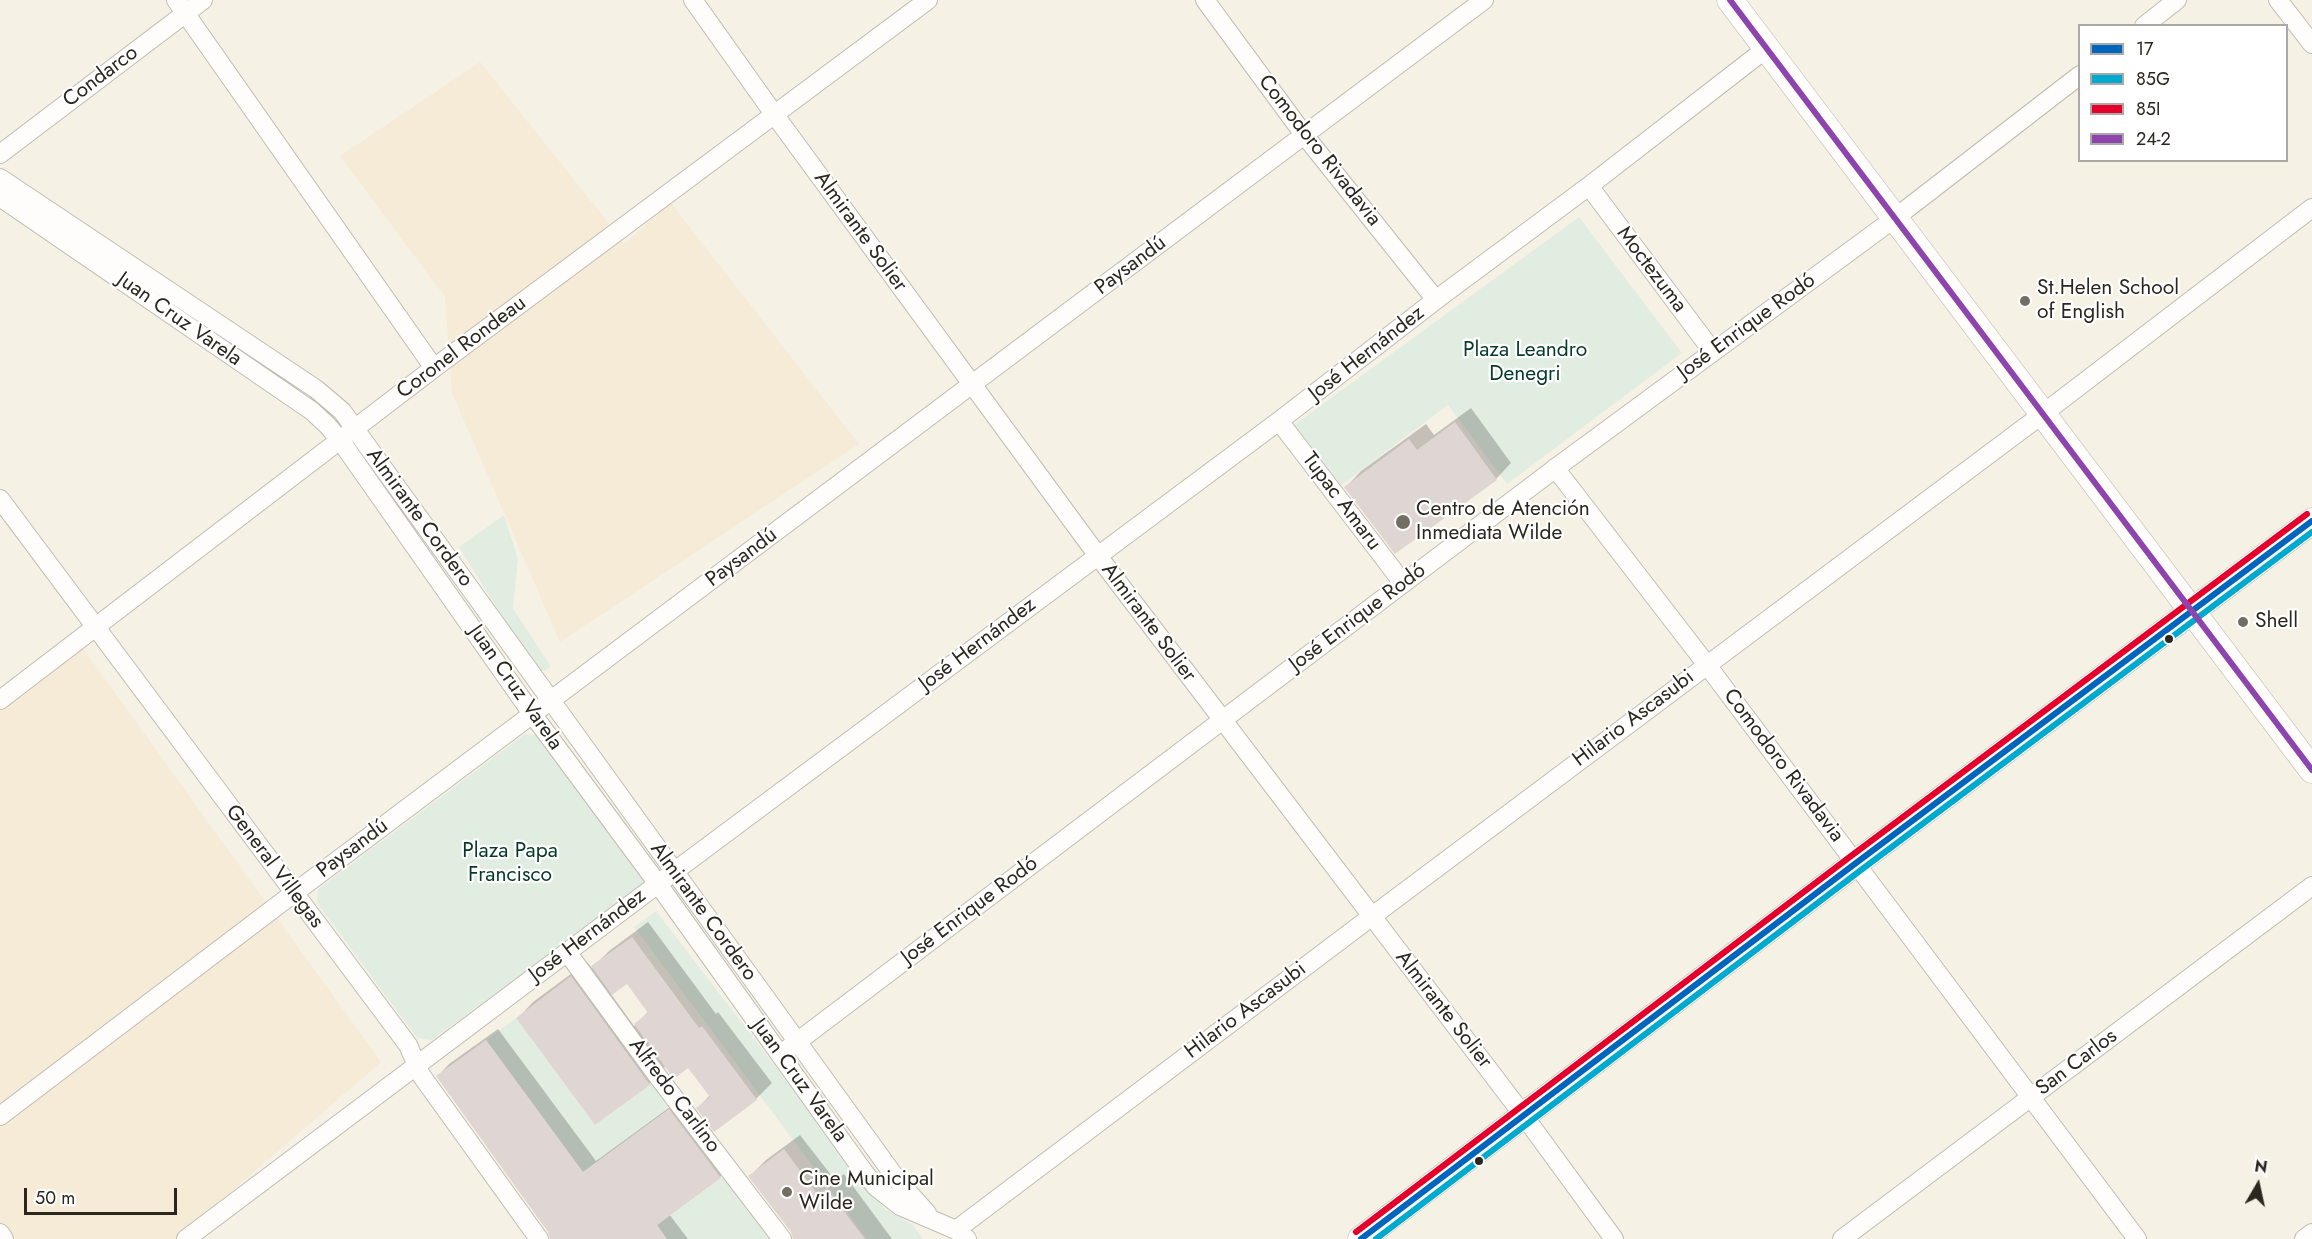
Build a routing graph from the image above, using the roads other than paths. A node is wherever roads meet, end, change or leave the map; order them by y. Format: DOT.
graph roads {
  1 [pos="203,0"];
  2 [pos="693,0"];
  3 [pos="928,0"];
  4 [pos="1206,0"];
  5 [pos="1484,0"];
  6 [pos="1730,0"];
  7 [pos="2176,0"];
  8 [pos="2278,0"];
  9 [pos="181,7"];
  10 [pos="2146,24"];
  11 [pos="2312,44"];
  12 [pos="1767,48"];
  13 [pos="2078,76"];
  14 [pos="774,114"];
  15 [pos="1305,136"];
  16 [pos="0,154"];
  17 [pos="0,178"];
  18 [pos="1589,186"];
  19 [pos="0,197"];
  20 [pos="2312,208"];
  21 [pos="1895,218"];
  22 [pos="1436,300"];
  23 [pos="1713,352"];
  24 [pos="434,368"];
  25 [pos="973,385"];
  26 [pos="2044,413"];
  27 [pos="1279,421"];
  28 [pos="355,429"];
  29 [pos="340,440"];
  30 [pos="1555,468"];
  31 [pos="0,499"];
  32 [pos="2312,521"];
  33 [pos="1098,556"];
  34 [pos="1403,583"];
  35 [pos="2194,611"];
  36 [pos="96,629"];
  37 [pos="1707,665"];
  38 [pos="0,700"];
  39 [pos="551,701"];
  40 [pos="533,715"];
  41 [pos="1222,722"];
  42 [pos="2312,770"];
  43 [pos="1856,863"];
  44 [pos="674,872"];
  45 [pos="658,884"];
  46 [pos="2312,885"];
  47 [pos="294,893"];
  48 [pos="1371,917"];
  49 [pos="567,952"];
  50 [pos="797,1041"];
  51 [pos="781,1054"];
  52 [pos="416,1065"];
  53 [pos="2032,1097"];
  54 [pos="0,1116"];
  55 [pos="1524,1116"];
  56 [pos="932,1219"];
  57 [pos="0,1233"];
  58 [pos="2312,1233"];
  59 [pos="961,1235"];
  60 [pos="536,1238"];
  61 [pos="4,1239"];
  62 [pos="186,1239"];
  63 [pos="782,1239"];
  64 [pos="1361,1239"];
  65 [pos="1614,1239"];
  66 [pos="1842,1239"];
  67 [pos="2137,1239"];
  68 [pos="2304,1239"];
  1 -- 9 [label="street, Condarco"];
  2 -- 14 [label="street, Almirante Solier"];
  3 -- 14 [label="street, Coronel Rondeau"];
  4 -- 15 [label="street, Comodoro Rivadavia"];
  5 -- 15 [label="street, Paysandú"];
  6 -- 12 [label="street"];
  7 -- 10 [label="street"];
  8 -- 11 [label="street"];
  9 -- 16 [label="street, Condarco"];
  9 -- 24 [label="street"];
  12 -- 18 [label="street, José Hernández"];
  12 -- 21 [label="street"];
  13 -- 21 [label="street, José Enrique Rodó"];
  14 -- 24 [label="street, Coronel Rondeau"];
  14 -- 25 [label="street, Almirante Solier"];
  15 -- 22 [label="street, Comodoro Rivadavia"];
  15 -- 25 [label="street, Paysandú"];
  17 -- 28 [label="street, Almirante Cordero"];
  18 -- 22 [label="street, José Hernández"];
  18 -- 23 [label="street, Moctezuma"];
  19 -- 29 [label="street, Juan Cruz Varela"];
  20 -- 26 [label="street, Hilario Ascasubi"];
  21 -- 23 [label="street, José Enrique Rodó"];
  21 -- 26 [label="street"];
  22 -- 27 [label="street, José Hernández"];
  23 -- 30 [label="street, José Enrique Rodó"];
  24 -- 28 [label="street, Coronel Rondeau"];
  25 -- 33 [label="street, Almirante Solier"];
  25 -- 39 [label="street, Paysandú"];
  26 -- 35 [label="street"];
  26 -- 37 [label="street, Hilario Ascasubi"];
  27 -- 33 [label="street, José Hernández"];
  27 -- 34 [label="street, Tupac Amaru"];
  28 -- 29 [label="street, Coronel Rondeau"];
  28 -- 39 [label="street, Almirante Cordero"];
  29 -- 36 [label="street, Coronel Rondeau"];
  29 -- 40 [label="street, Juan Cruz Varela"];
  30 -- 34 [label="street, José Enrique Rodó"];
  30 -- 37 [label="street, Comodoro Rivadavia"];
  31 -- 36 [label="street, General Villegas"];
  32 -- 35 [label="street"];
  33 -- 41 [label="street, Almirante Solier"];
  33 -- 44 [label="street, José Hernández"];
  34 -- 41 [label="street, José Enrique Rodó"];
  35 -- 42 [label="street"];
  35 -- 43 [label="street"];
  36 -- 38 [label="street, Coronel Rondeau"];
  36 -- 47 [label="street, General Villegas"];
  37 -- 43 [label="street, Comodoro Rivadavia"];
  37 -- 48 [label="street, Hilario Ascasubi"];
  39 -- 40 [label="street, Paysandú"];
  39 -- 44 [label="street, Almirante Cordero"];
  40 -- 45 [label="street, Juan Cruz Varela"];
  40 -- 47 [label="street, Paysandú"];
  41 -- 48 [label="street, Almirante Solier"];
  41 -- 50 [label="street, José Enrique Rodó"];
  43 -- 53 [label="street, Comodoro Rivadavia"];
  43 -- 55 [label="street"];
  44 -- 45 [label="street, José Hernández"];
  44 -- 50 [label="street, Almirante Cordero"];
  45 -- 49 [label="street, José Hernández"];
  45 -- 51 [label="street, Juan Cruz Varela"];
  46 -- 53 [label="street, San Carlos"];
  47 -- 52 [label="street, General Villegas"];
  47 -- 54 [label="street, Paysandú"];
  48 -- 55 [label="street, Almirante Solier"];
  48 -- 59 [label="street, Hilario Ascasubi"];
  49 -- 52 [label="street, José Hernández"];
  49 -- 63 [label="street, Alfredo Carlino"];
  50 -- 51 [label="street, José Enrique Rodó"];
  50 -- 56 [label="street, Almirante Cordero"];
  51 -- 56 [label="street, Juan Cruz Varela"];
  52 -- 60 [label="street, General Villegas"];
  52 -- 62 [label="street, José Hernández"];
  53 -- 66 [label="street, San Carlos"];
  53 -- 67 [label="street, Comodoro Rivadavia"];
  55 -- 64 [label="street"];
  55 -- 65 [label="street, Almirante Solier"];
  56 -- 59 [label="street, Juan Cruz Varela"];
  57 -- 61 [label="street"];
  58 -- 68 [label="street"];
}
